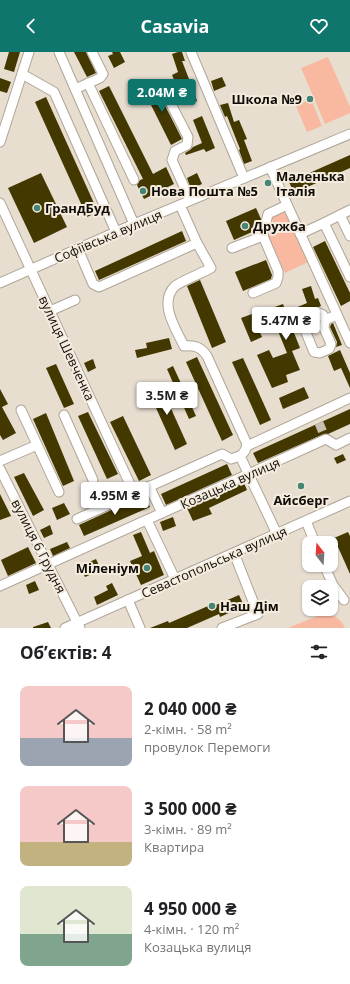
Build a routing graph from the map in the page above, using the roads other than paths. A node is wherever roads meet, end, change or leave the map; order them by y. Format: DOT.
graph roads {
  1 [pos="29,52"];
  2 [pos="59,52"];
  3 [pos="92,52"];
  4 [pos="191,52"];
  5 [pos="22,74"];
  6 [pos="88,83"];
  7 [pos="75,89"];
  8 [pos="169,100"];
  9 [pos="350,134"];
  10 [pos="0,142"];
  11 [pos="270,167"];
  12 [pos="244,178"];
  13 [pos="134,180"];
  14 [pos="190,200"];
  15 [pos="0,203"];
  16 [pos="180,205"];
  17 [pos="287,205"];
  18 [pos="350,210"];
  19 [pos="340,215"];
  20 [pos="324,223"];
  21 [pos="134,224"];
  22 [pos="116,232"];
  23 [pos="300,234"];
  24 [pos="263,236"];
  25 [pos="350,236"];
  26 [pos="197,244"];
  27 [pos="232,248"];
  28 [pos="78,249"];
  29 [pos="31,269"];
  30 [pos="350,276"];
  31 [pos="0,283"];
  32 [pos="253,293"];
  33 [pos="75,300"];
  34 [pos="50,311"];
  35 [pos="337,315"];
  36 [pos="326,320"];
  37 [pos="350,343"];
  38 [pos="350,398"];
  39 [pos="21,410"];
  40 [pos="64,415"];
  41 [pos="350,438"];
  42 [pos="37,445"];
  43 [pos="247,446"];
  44 [pos="240,456"];
  45 [pos="0,461"];
  46 [pos="0,470"];
  47 [pos="249,474"];
  48 [pos="93,480"];
  49 [pos="149,486"];
  50 [pos="59,492"];
  51 [pos="134,493"];
  52 [pos="350,501"];
  53 [pos="162,513"];
  54 [pos="77,519"];
  55 [pos="148,520"];
  56 [pos="306,521"];
  57 [pos="281,535"];
  58 [pos="312,536"];
  59 [pos="234,553"];
  60 [pos="49,564"];
  61 [pos="327,572"];
  62 [pos="175,579"];
  63 [pos="0,586"];
  64 [pos="128,600"];
  65 [pos="344,600"];
  66 [pos="79,625"];
  67 [pos="65,628"];
  68 [pos="140,628"];
  69 [pos="222,628"];
  1 -- 5 [label="street"];
  2 -- 7 [label="street"];
  3 -- 6 [label="street"];
  4 -- 12 [label="street"];
  5 -- 10 [label="street"];
  5 -- 22 [label="street"];
  6 -- 7 [label="street"];
  6 -- 13 [label="street"];
  7 -- 21 [label="street"];
  8 -- 14 [label="street"];
  9 -- 11 [label="street, Софіївська вулиця"];
  11 -- 12 [label="street, Софіївська вулиця"];
  11 -- 17 [label="street"];
  12 -- 14 [label="street, Софіївська вулиця"];
  14 -- 16 [label="street, Софіївська вулиця"];
  15 -- 29 [label="street, вулиця Шевченка"];
  16 -- 21 [label="street, Софіївська вулиця"];
  16 -- 26 [label="street"];
  17 -- 23 [label="street"];
  17 -- 24 [label="street"];
  18 -- 19 [label="street"];
  19 -- 20 [label="street"];
  19 -- 25 [label="street"];
  20 -- 23 [label="street"];
  20 -- 30 [label="street"];
  21 -- 22 [label="street, Софіївська вулиця"];
  22 -- 28 [label="street, Софіївська вулиця"];
  23 -- 35 [label="street"];
  24 -- 27 [label="street"];
  24 -- 32 [label="street"];
  26 -- 28 [label="street"];
  26 -- 43 [label="street"];
  28 -- 29 [label="street, Софіївська вулиця"];
  29 -- 31 [label="street, Софіївська вулиця"];
  29 -- 34 [label="street, вулиця Шевченка"];
  33 -- 34 [label="street"];
  34 -- 51 [label="street, вулиця Шевченка"];
  35 -- 36 [label="street"];
  35 -- 37 [label="street"];
  38 -- 43 [label="street"];
  39 -- 42 [label="street"];
  40 -- 48 [label="street"];
  41 -- 47 [label="street, Козацька вулиця"];
  42 -- 45 [label="street"];
  42 -- 50 [label="street"];
  43 -- 44 [label="street"];
  44 -- 47 [label="street"];
  44 -- 49 [label="street"];
  46 -- 60 [label="street, вулиця 6 Грудня"];
  47 -- 53 [label="street, Козацька вулиця"];
  47 -- 57 [label="street"];
  49 -- 51 [label="street"];
  49 -- 53 [label="street"];
  51 -- 54 [label="street"];
  52 -- 56 [label="street, Севастопольська вулиця"];
  53 -- 55 [label="street, Козацька вулиця"];
  55 -- 60 [label="street, Козацька вулиця"];
  55 -- 62 [label="street"];
  56 -- 57 [label="street, Севастопольська вулиця"];
  56 -- 58 [label="street"];
  57 -- 59 [label="street, Севастопольська вулиця"];
  59 -- 62 [label="street, Севастопольська вулиця"];
  59 -- 69 [label="street"];
  60 -- 63 [label="street, Козацька вулиця"];
  60 -- 66 [label="street, вулиця 6 Грудня"];
  61 -- 65 [label="street"];
  62 -- 64 [label="street, Севастопольська вулиця"];
  64 -- 66 [label="street, Севастопольська вулиця"];
  64 -- 68 [label="street"];
  66 -- 67 [label="street"];
}
